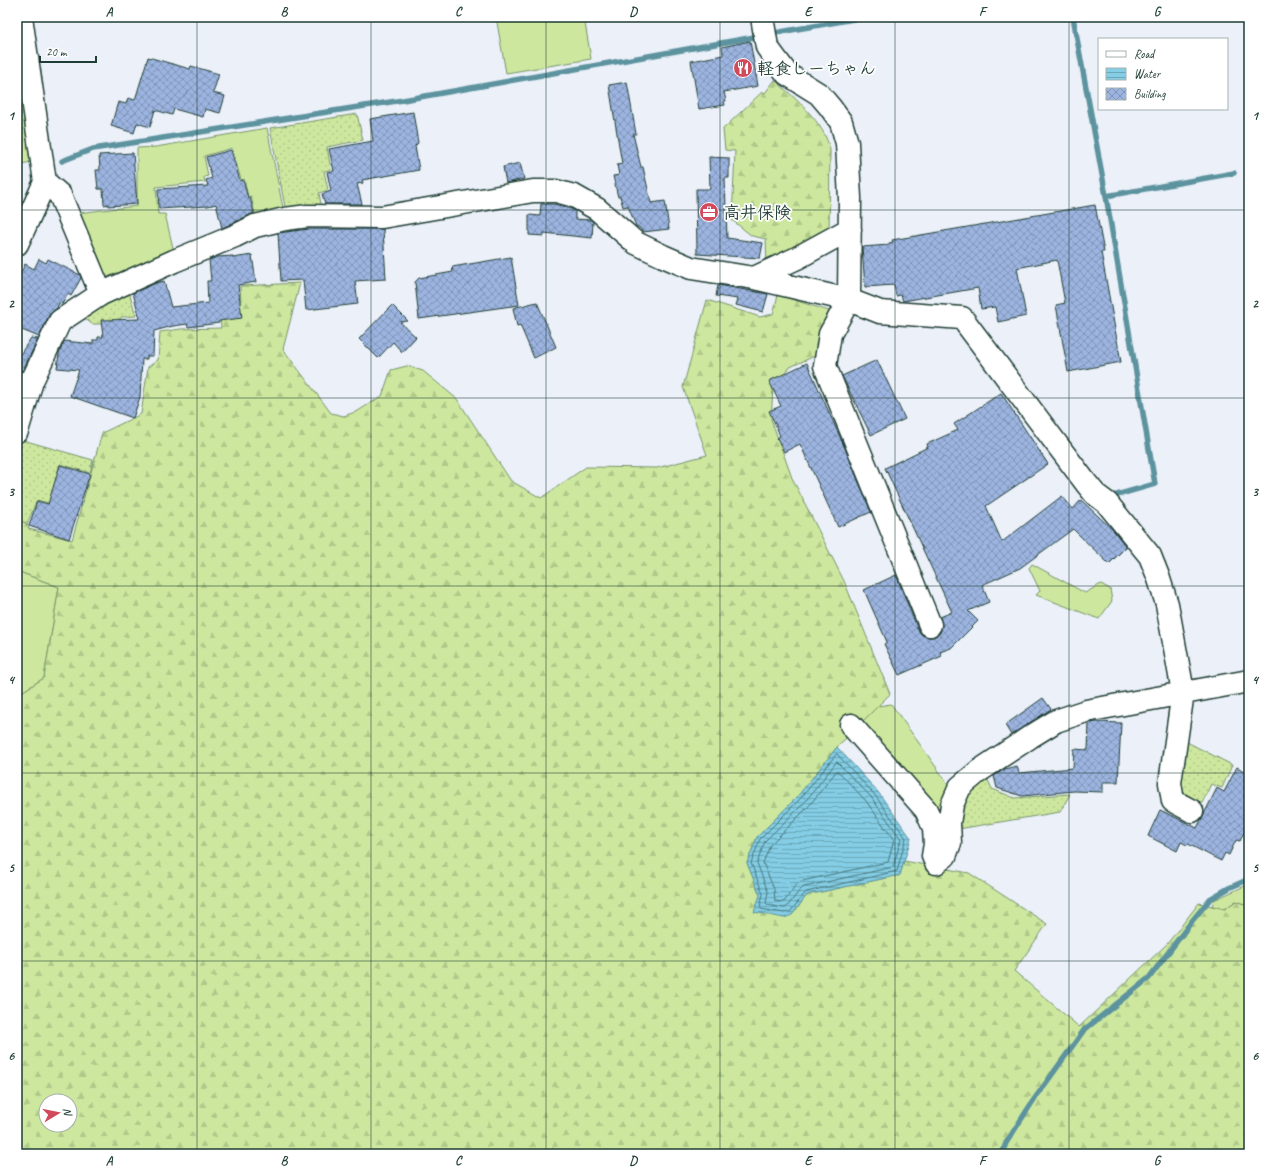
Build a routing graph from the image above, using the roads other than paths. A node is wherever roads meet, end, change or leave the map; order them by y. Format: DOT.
graph roads {
  1 [pos="21,17"];
  2 [pos="763,20"];
  3 [pos="45,182"];
  4 [pos="850,229"];
  5 [pos="17,244"];
  6 [pos="754,278"];
  7 [pos="101,294"];
  8 [pos="849,300"];
  9 [pos="25,383"];
  10 [pos="17,431"];
  11 [pos="930,625"];
  12 [pos="1249,681"];
  13 [pos="1183,692"];
  14 [pos="851,725"];
  15 [pos="1192,811"];
  1 -- 3 [label="street"];
  2 -- 4 [label="street"];
  3 -- 5 [label="street"];
  3 -- 7 [label="street"];
  4 -- 6 [label="street"];
  4 -- 8 [label="street"];
  6 -- 7 [label="street"];
  6 -- 8 [label="street"];
  7 -- 9 [label="street"];
  8 -- 11 [label="street"];
  8 -- 13 [label="street"];
  9 -- 10 [label="street"];
  12 -- 13 [label="street"];
  13 -- 14 [label="street"];
  13 -- 15 [label="street"];
}
